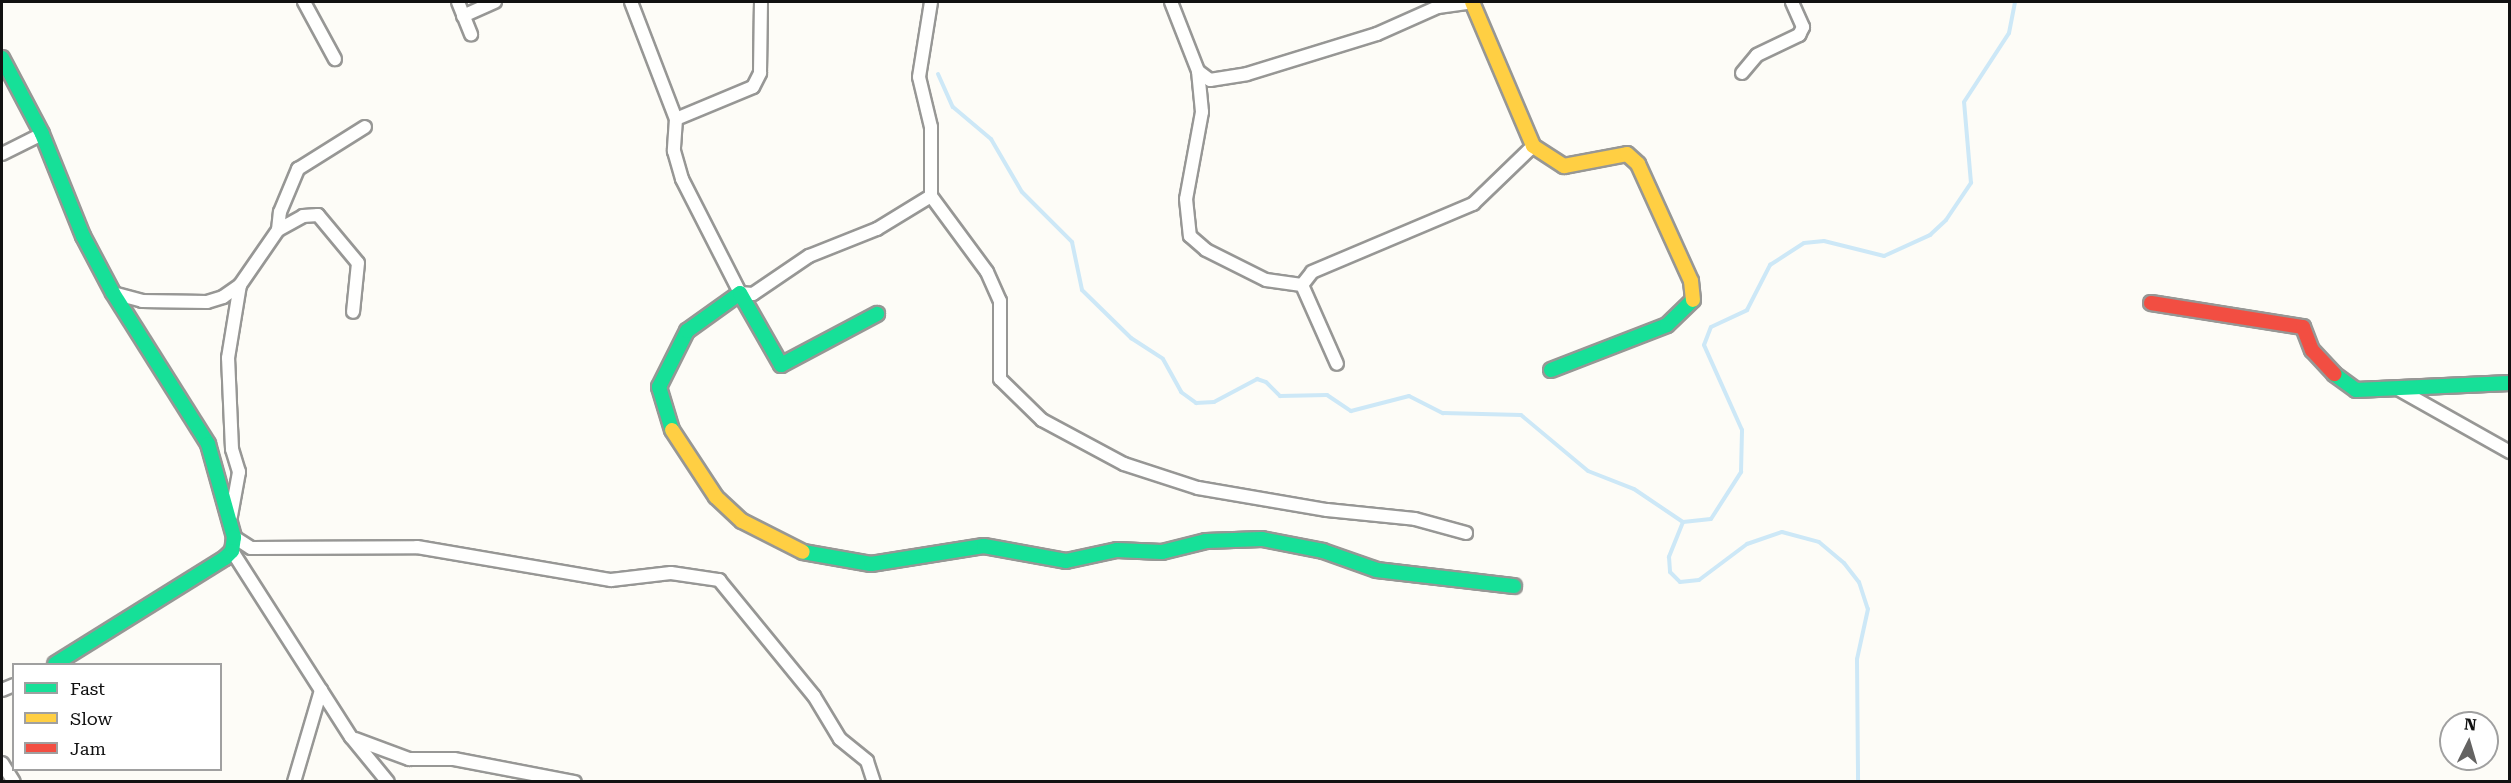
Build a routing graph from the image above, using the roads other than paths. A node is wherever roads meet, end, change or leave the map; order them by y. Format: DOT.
graph roads {
  1 [pos="304,2"];
  2 [pos="458,2"];
  3 [pos="495,2"];
  4 [pos="631,2"];
  5 [pos="761,2"];
  6 [pos="930,2"];
  7 [pos="1171,2"];
  8 [pos="1473,2"];
  9 [pos="1792,2"];
  10 [pos="463,16"];
  11 [pos="471,34"];
  12 [pos="2,58"];
  13 [pos="335,59"];
  14 [pos="1198,71"];
  15 [pos="1742,74"];
  16 [pos="676,119"];
  17 [pos="365,128"];
  18 [pos="42,134"];
  19 [pos="1533,146"];
  20 [pos="2,154"];
  21 [pos="932,196"];
  22 [pos="278,230"];
  23 [pos="240,285"];
  24 [pos="1302,285"];
  25 [pos="113,293"];
  26 [pos="740,293"];
  27 [pos="2151,303"];
  28 [pos="353,312"];
  29 [pos="877,314"];
  30 [pos="1337,364"];
  31 [pos="1551,370"];
  32 [pos="2510,383"];
  33 [pos="2398,389"];
  34 [pos="2510,453"];
  35 [pos="231,516"];
  36 [pos="1466,533"];
  37 [pos="233,544"];
  38 [pos="1514,586"];
  39 [pos="56,663"];
  40 [pos="321,690"];
  41 [pos="351,737"];
  42 [pos="2,763"];
  43 [pos="14,782"];
  44 [pos="294,782"];
  45 [pos="388,782"];
  46 [pos="575,782"];
  47 [pos="874,782"];
  1 -- 13 [label="street"];
  2 -- 10 [label="street"];
  3 -- 10 [label="street"];
  4 -- 16 [label="street"];
  5 -- 16 [label="street"];
  6 -- 21 [label="street"];
  7 -- 14 [label="street"];
  8 -- 14 [label="street"];
  8 -- 19 [label="street"];
  9 -- 15 [label="street"];
  10 -- 11 [label="street"];
  12 -- 18 [label="street"];
  14 -- 24 [label="street"];
  16 -- 26 [label="street"];
  17 -- 22 [label="street"];
  18 -- 20 [label="street"];
  18 -- 25 [label="street"];
  19 -- 24 [label="street"];
  19 -- 31 [label="street"];
  21 -- 26 [label="street"];
  21 -- 36 [label="street"];
  22 -- 23 [label="street"];
  22 -- 28 [label="street"];
  23 -- 25 [label="street"];
  23 -- 35 [label="street"];
  24 -- 30 [label="street"];
  25 -- 35 [label="street"];
  26 -- 29 [label="street"];
  26 -- 38 [label="street"];
  27 -- 33 [label="street"];
  32 -- 33 [label="street"];
  33 -- 34 [label="street"];
  35 -- 37 [label="street"];
  37 -- 39 [label="street"];
  37 -- 40 [label="street"];
  37 -- 47 [label="street"];
  40 -- 41 [label="street"];
  40 -- 44 [label="street"];
  41 -- 45 [label="street"];
  41 -- 46 [label="street"];
  42 -- 43 [label="street"];
}
